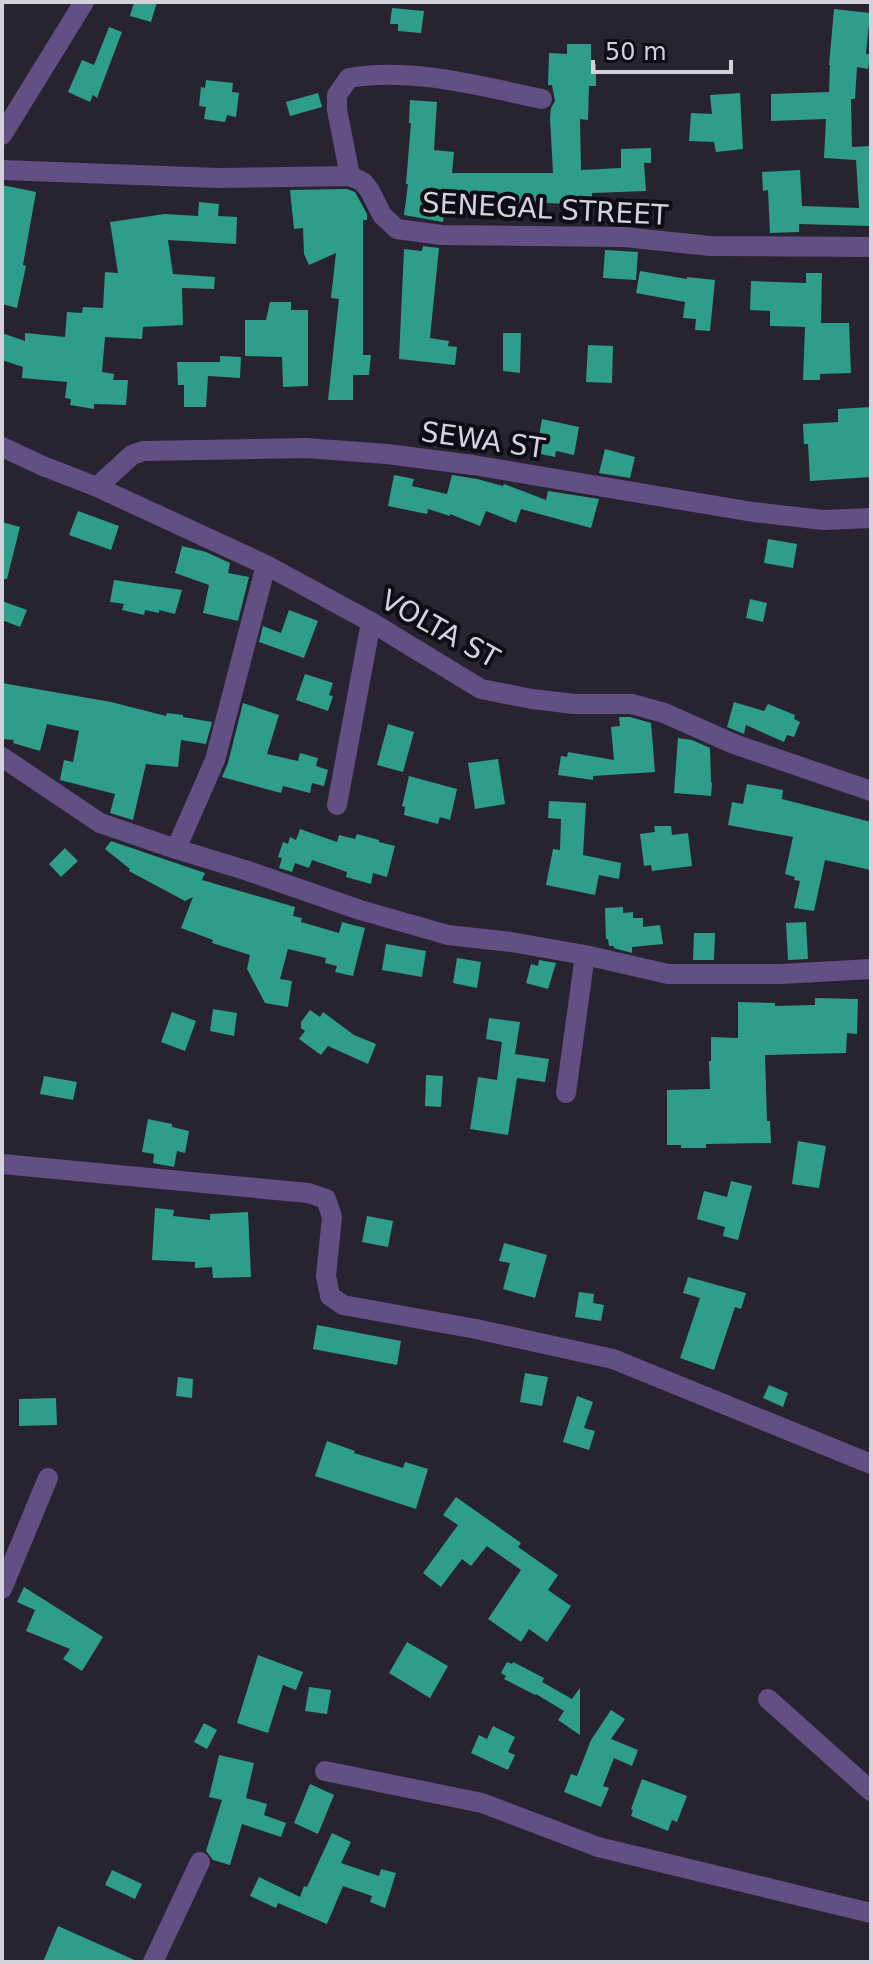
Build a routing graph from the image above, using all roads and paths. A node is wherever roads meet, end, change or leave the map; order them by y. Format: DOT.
graph roads {
  1 [pos="84,2"];
  2 [pos="542,99"];
  3 [pos="2,135"];
  4 [pos="2,170"];
  5 [pos="350,176"];
  6 [pos="871,247"];
  7 [pos="2,447"];
  8 [pos="97,487"];
  9 [pos="871,518"];
  10 [pos="266,565"];
  11 [pos="371,622"];
  12 [pos="2,757"];
  13 [pos="871,791"];
  14 [pos="337,805"];
  15 [pos="176,849"];
  16 [pos="585,955"];
  17 [pos="871,969"];
  18 [pos="566,1093"];
  19 [pos="2,1164"];
  20 [pos="871,1464"];
  21 [pos="48,1478"];
  22 [pos="2,1589"];
  23 [pos="768,1699"];
  24 [pos="325,1771"];
  25 [pos="871,1791"];
  26 [pos="200,1862"];
  27 [pos="871,1913"];
  28 [pos="153,1962"];
  1 -- 3 [label="street"];
  2 -- 5 [label="street"];
  4 -- 5 [label="street"];
  5 -- 6 [label="street, SENEGAL STREET"];
  7 -- 8 [label="street, VOLTA ST"];
  8 -- 9 [label="street, SEWA ST"];
  8 -- 10 [label="street, VOLTA ST"];
  10 -- 11 [label="street, VOLTA ST"];
  10 -- 15 [label="street"];
  11 -- 13 [label="street, VOLTA ST"];
  11 -- 14 [label="street"];
  12 -- 15 [label="street"];
  15 -- 16 [label="street"];
  16 -- 17 [label="street"];
  16 -- 18 [label="street"];
  19 -- 20 [label="street"];
  21 -- 22 [label="street"];
  23 -- 25 [label="street"];
  24 -- 27 [label="street"];
  26 -- 28 [label="street"];
}
